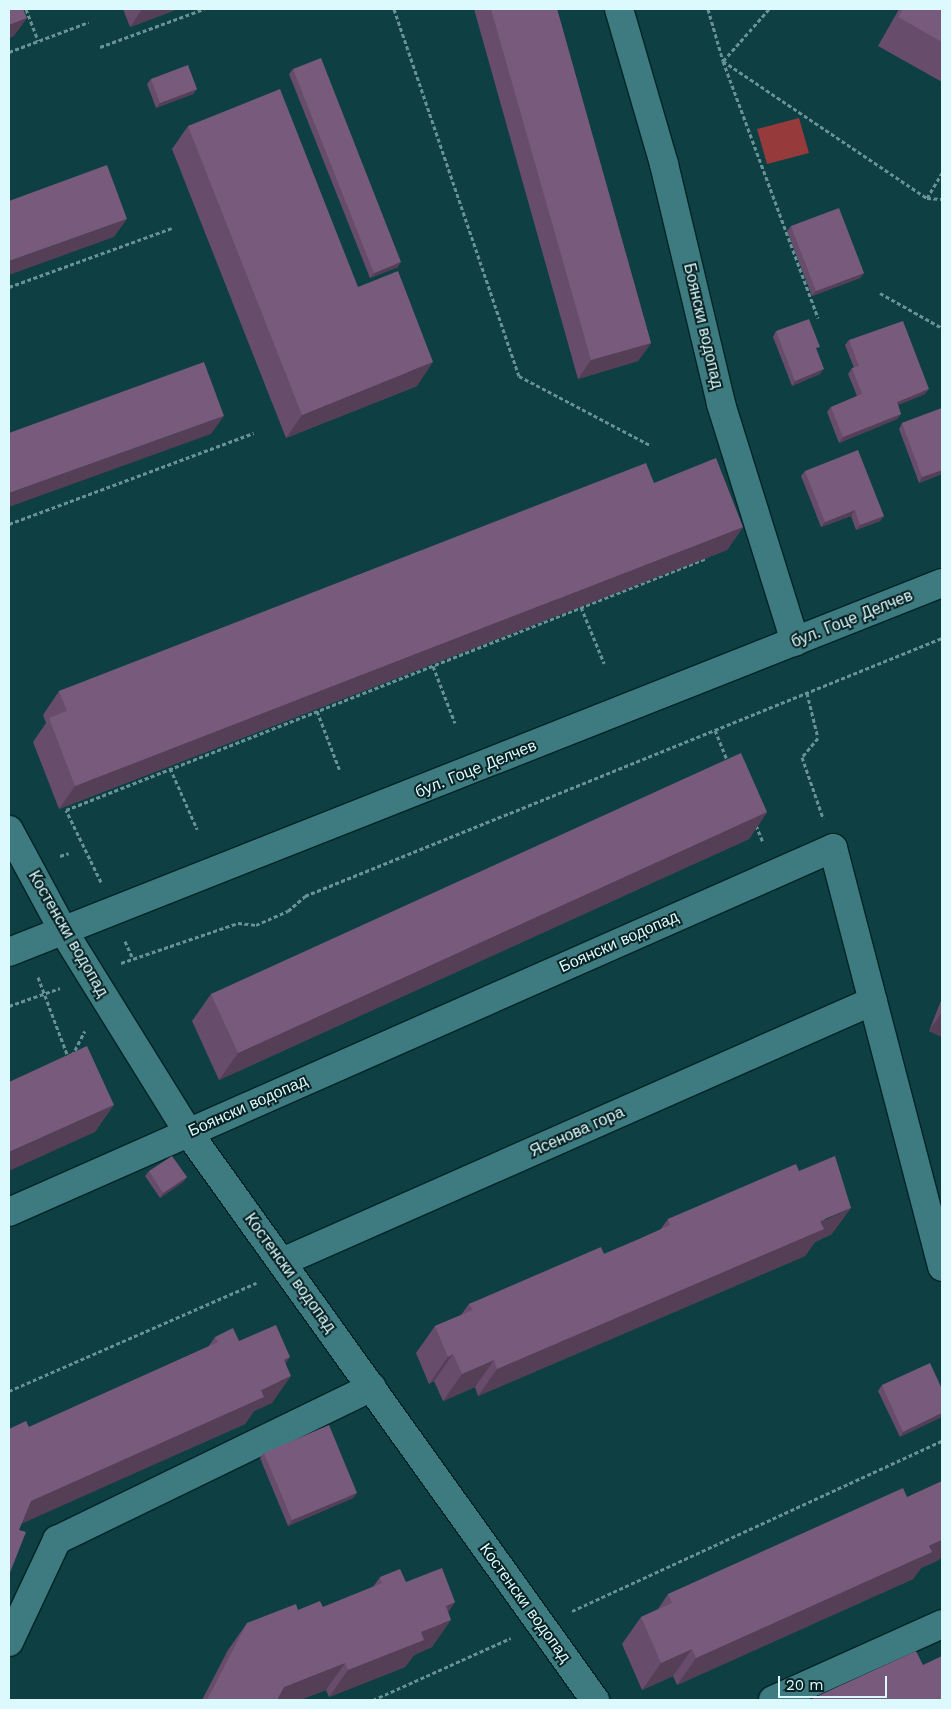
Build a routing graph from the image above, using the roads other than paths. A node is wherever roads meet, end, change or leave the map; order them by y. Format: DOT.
graph roads {
  1 [pos="619,9"];
  2 [pos="942,583"];
  3 [pos="795,642"];
  4 [pos="9,830"];
  5 [pos="64,932"];
  6 [pos="9,952"];
  7 [pos="873,1000"];
  8 [pos="188,1132"];
  9 [pos="9,1212"];
  10 [pos="282,1262"];
  11 [pos="942,1267"];
  12 [pos="372,1387"];
  13 [pos="942,1624"];
  14 [pos="9,1642"];
  15 [pos="596,1700"];
  16 [pos="773,1700"];
  1 -- 3 [label="street, Боянски водопад"];
  2 -- 3 [label="street, бул. Гоце Делчев"];
  3 -- 5 [label="street, бул. Гоце Делчев"];
  4 -- 5 [label="street, Костенски водопад"];
  5 -- 6 [label="street, бул. Гоце Делчев"];
  5 -- 8 [label="street, Костенски водопад"];
  7 -- 8 [label="street, Боянски водопад"];
  7 -- 10 [label="street, Ясенова гора"];
  7 -- 11 [label="street"];
  8 -- 9 [label="street, Боянски водопад"];
  8 -- 10 [label="street, Костенски водопад"];
  10 -- 12 [label="street, Костенски водопад"];
  12 -- 14 [label="street"];
  12 -- 15 [label="street, Костенски водопад"];
  13 -- 16 [label="street"];
}
